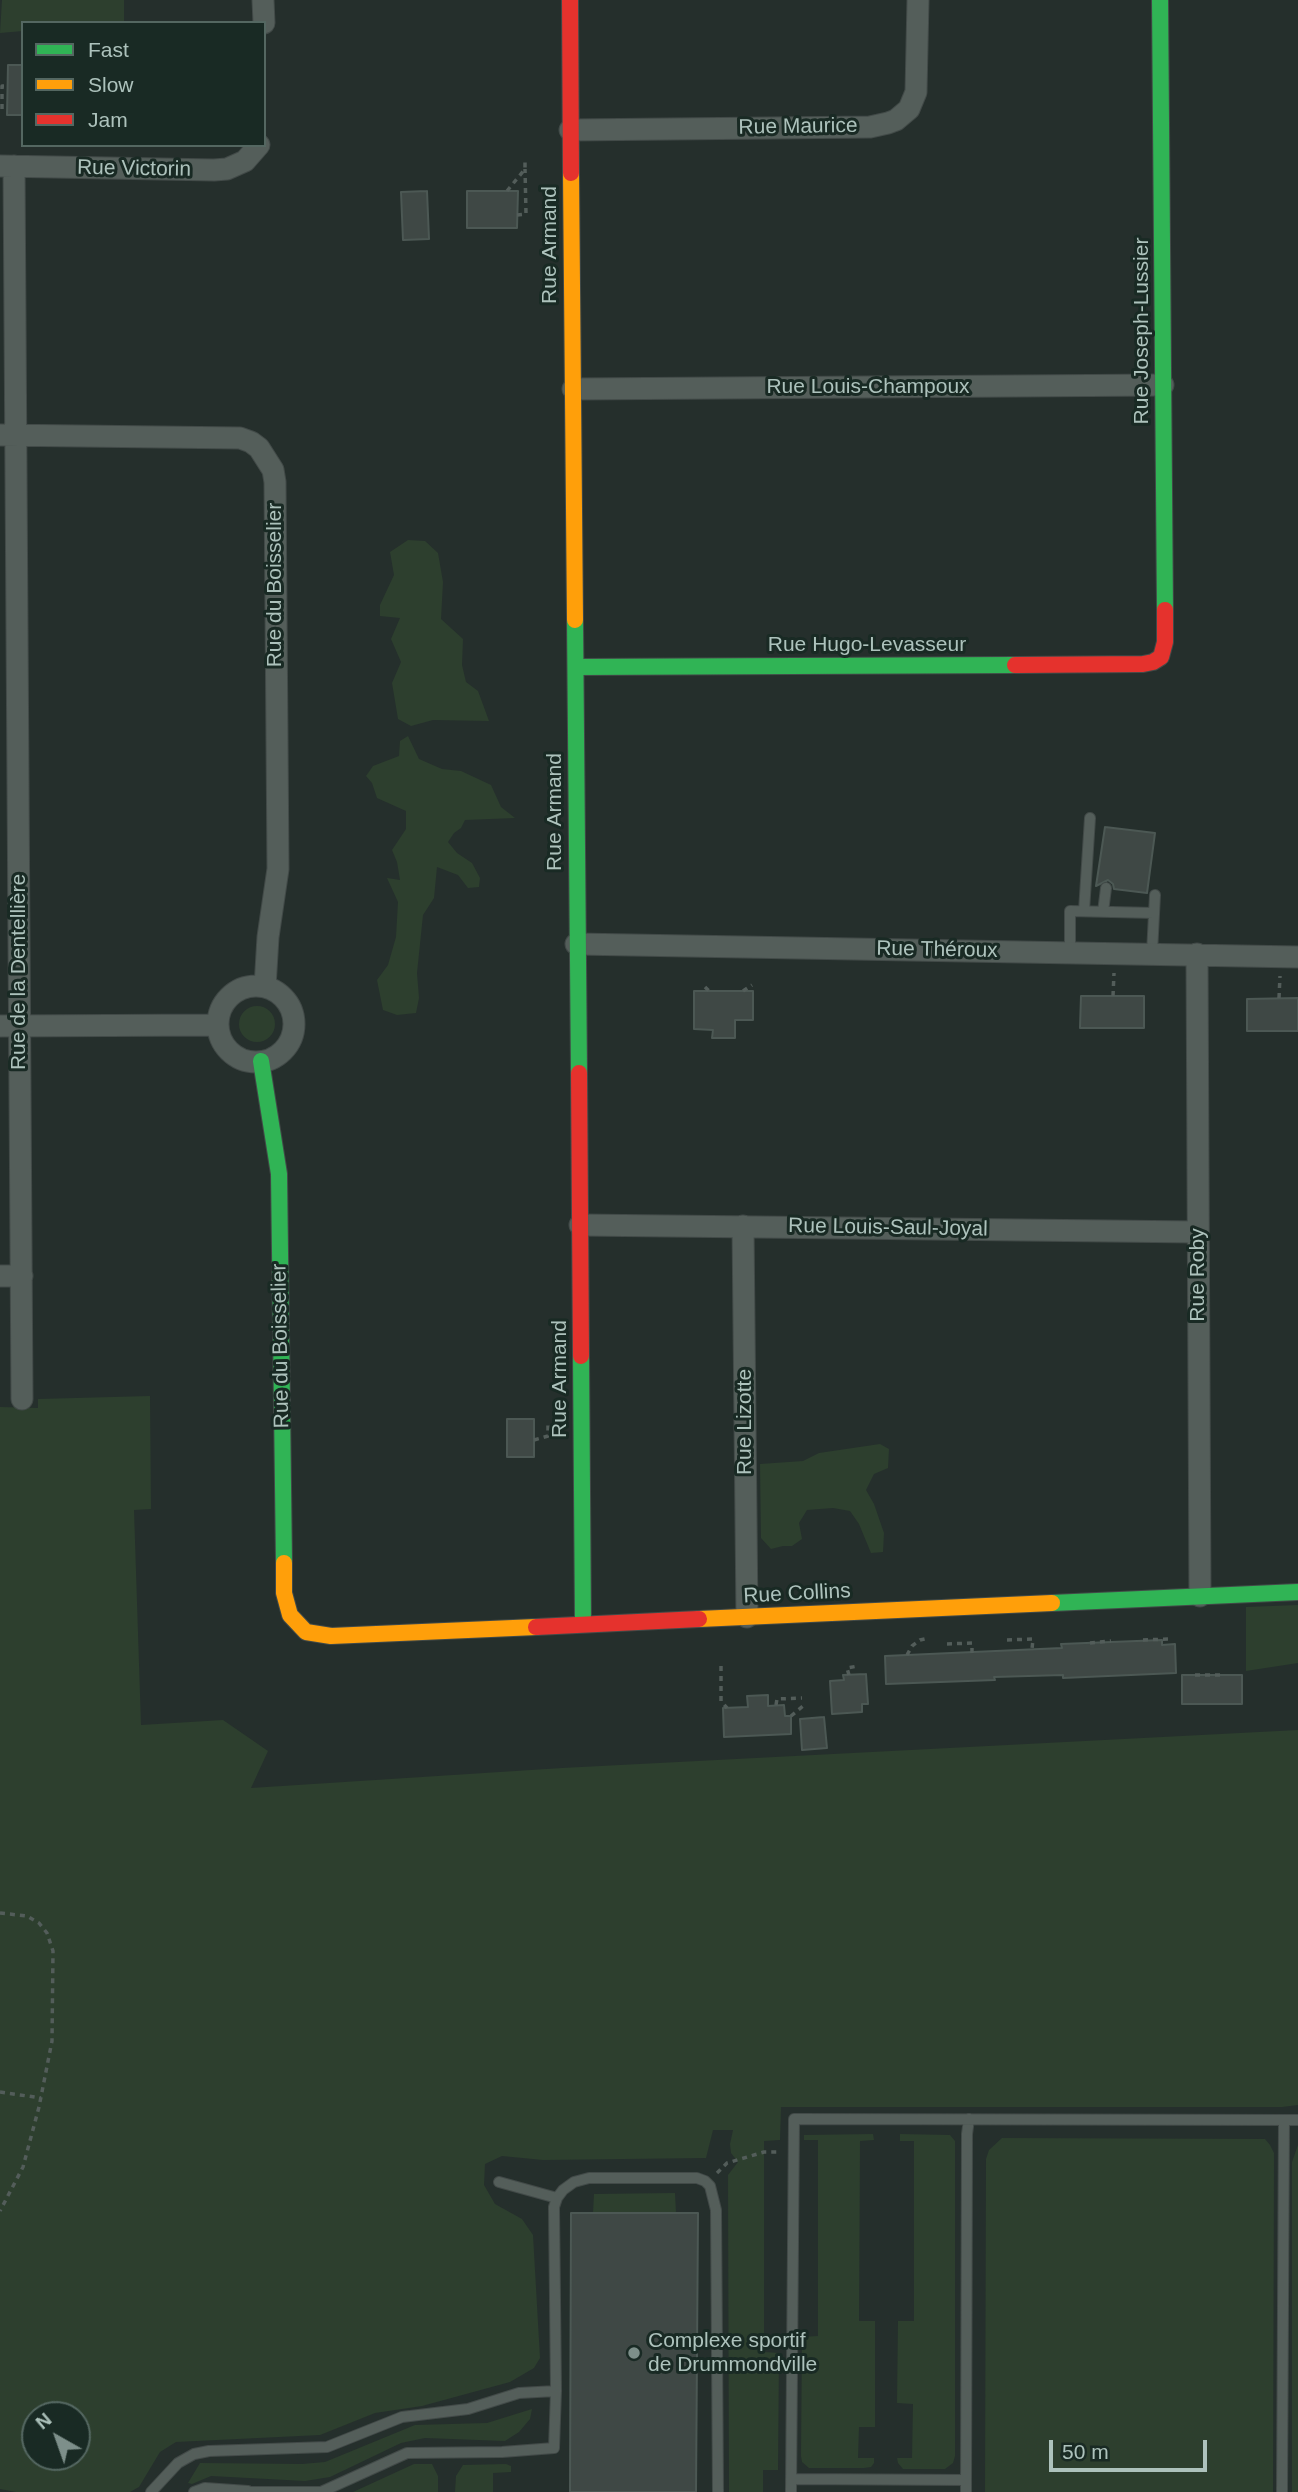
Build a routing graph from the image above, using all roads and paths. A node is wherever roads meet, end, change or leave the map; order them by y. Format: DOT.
graph roads {
  1 [pos="263,0"];
  2 [pos="570,0"];
  3 [pos="918,0"];
  4 [pos="1160,0"];
  5 [pos="264,21"];
  6 [pos="8,86"];
  7 [pos="2,109"];
  8 [pos="570,130"];
  9 [pos="256,147"];
  10 [pos="525,158"];
  11 [pos="7,166"];
  12 [pos="525,169"];
  13 [pos="507,191"];
  14 [pos="517,215"];
  15 [pos="1163,385"];
  16 [pos="573,389"];
  17 [pos="8,435"];
  18 [pos="1157,660"];
  19 [pos="576,667"];
  20 [pos="1090,818"];
  21 [pos="1107,888"];
  22 [pos="1156,895"];
  23 [pos="1084,911"];
  24 [pos="1103,912"];
  25 [pos="1154,913"];
  26 [pos="576,944"];
  27 [pos="1070,952"];
  28 [pos="1152,953"];
  29 [pos="1197,954"];
  30 [pos="1298,957"];
  31 [pos="752,985"];
  32 [pos="705,986"];
  33 [pos="265,987"];
  34 [pos="709,991"];
  35 [pos="743,991"];
  36 [pos="218,1025"];
  37 [pos="10,1026"];
  38 [pos="261,1062"];
  39 [pos="580,1225"];
  40 [pos="743,1226"];
  41 [pos="1197,1232"];
  42 [pos="11,1276"];
  43 [pos="22,1399"];
  44 [pos="548,1423"];
  45 [pos="534,1440"];
  46 [pos="1298,1592"];
  47 [pos="1200,1597"];
  48 [pos="747,1617"];
  49 [pos="583,1624"];
  50 [pos="300,1627"];
  51 [pos="929,1638"];
  52 [pos="1169,1639"];
  53 [pos="1007,1640"];
  54 [pos="1143,1640"];
  55 [pos="1111,1641"];
  56 [pos="1090,1643"];
  57 [pos="947,1644"];
  58 [pos="1032,1649"];
  59 [pos="972,1653"];
  60 [pos="907,1655"];
  61 [pos="720,1666"];
  62 [pos="858,1666"];
  63 [pos="849,1675"];
  64 [pos="1195,1675"];
  65 [pos="1223,1675"];
  66 [pos="802,1698"];
  67 [pos="776,1705"];
  68 [pos="803,1706"];
  69 [pos="727,1708"];
  70 [pos="791,1716"];
  71 [pos="0,1913"];
  72 [pos="0,2092"];
  73 [pos="41,2098"];
  74 [pos="969,2119"];
  75 [pos="1284,2120"];
  76 [pos="1298,2120"];
  77 [pos="793,2151"];
  78 [pos="499,2182"];
  79 [pos="707,2184"];
  80 [pos="557,2198"];
  81 [pos="0,2211"];
  82 [pos="556,2391"];
  83 [pos="791,2479"];
  84 [pos="966,2480"];
  85 [pos="248,2491"];
  86 [pos="152,2492"];
  87 [pos="194,2492"];
  88 [pos="718,2492"];
  89 [pos="791,2492"];
  90 [pos="966,2492"];
  91 [pos="1282,2492"];
  1 -- 5 [label="street"];
  2 -- 8 [label="street, Rue Armand"];
  3 -- 8 [label="street, Rue Maurice"];
  4 -- 15 [label="street, Rue Joseph-Lussier"];
  6 -- 7 [label="path"];
  8 -- 16 [label="street, Rue Armand"];
  9 -- 11 [label="street, Rue Victorin"];
  10 -- 12 [label="path"];
  11 -- 17 [label="street, Rue de la Dentellière"];
  12 -- 13 [label="path"];
  12 -- 14 [label="path"];
  15 -- 16 [label="street, Rue Louis-Champoux"];
  15 -- 18 [label="street, Rue Joseph-Lussier"];
  16 -- 19 [label="street, Rue Armand"];
  17 -- 33 [label="street, Rue du Boisselier"];
  17 -- 37 [label="street, Rue de la Dentellière"];
  18 -- 19 [label="street, Rue Hugo-Levasseur"];
  19 -- 26 [label="street, Rue Armand"];
  20 -- 23 [label="lane"];
  21 -- 24 [label="lane"];
  22 -- 25 [label="lane"];
  23 -- 24 [label="lane"];
  23 -- 27 [label="lane"];
  24 -- 25 [label="lane"];
  25 -- 28 [label="lane"];
  26 -- 27 [label="street, Rue Théroux"];
  26 -- 39 [label="street, Rue Armand"];
  27 -- 28 [label="street, Rue Théroux"];
  28 -- 29 [label="street, Rue Théroux"];
  29 -- 30 [label="street, Rue Théroux"];
  29 -- 41 [label="street, Rue Roby"];
  31 -- 35 [label="path"];
  32 -- 34 [label="path"];
  33 -- 36 [label="street"];
  33 -- 38 [label="street"];
  36 -- 37 [label="street"];
  36 -- 38 [label="street"];
  37 -- 42 [label="street, Rue de la Dentellière"];
  38 -- 50 [label="street, Rue du Boisselier"];
  39 -- 40 [label="street, Rue Louis-Saul-Joyal"];
  39 -- 49 [label="street, Rue Armand"];
  40 -- 41 [label="street, Rue Louis-Saul-Joyal"];
  40 -- 48 [label="street, Rue Lizotte"];
  41 -- 47 [label="street, Rue Roby"];
  42 -- 43 [label="street, Rue de la Dentellière"];
  44 -- 45 [label="path"];
  46 -- 47 [label="street, Rue Collins"];
  47 -- 48 [label="street, Rue Collins"];
  48 -- 49 [label="street, Rue Collins"];
  49 -- 50 [label="street, Rue Collins"];
  51 -- 60 [label="path"];
  52 -- 54 [label="path"];
  53 -- 58 [label="path"];
  55 -- 56 [label="path"];
  57 -- 59 [label="path"];
  61 -- 69 [label="path"];
  62 -- 63 [label="path"];
  64 -- 65 [label="path"];
  66 -- 67 [label="path"];
  68 -- 70 [label="path"];
  71 -- 73 [label="path"];
  72 -- 73 [label="path"];
  73 -- 81 [label="path"];
  74 -- 75 [label="lane"];
  74 -- 77 [label="lane"];
  74 -- 84 [label="lane"];
  75 -- 76 [label="lane"];
  75 -- 91 [label="lane"];
  77 -- 79 [label="path"];
  77 -- 83 [label="lane"];
  78 -- 80 [label="lane"];
  79 -- 80 [label="lane"];
  79 -- 88 [label="lane"];
  80 -- 82 [label="lane"];
  82 -- 85 [label="lane"];
  82 -- 86 [label="lane"];
  83 -- 84 [label="lane"];
  83 -- 89 [label="lane"];
  84 -- 90 [label="lane"];
  85 -- 87 [label="lane"];
}
